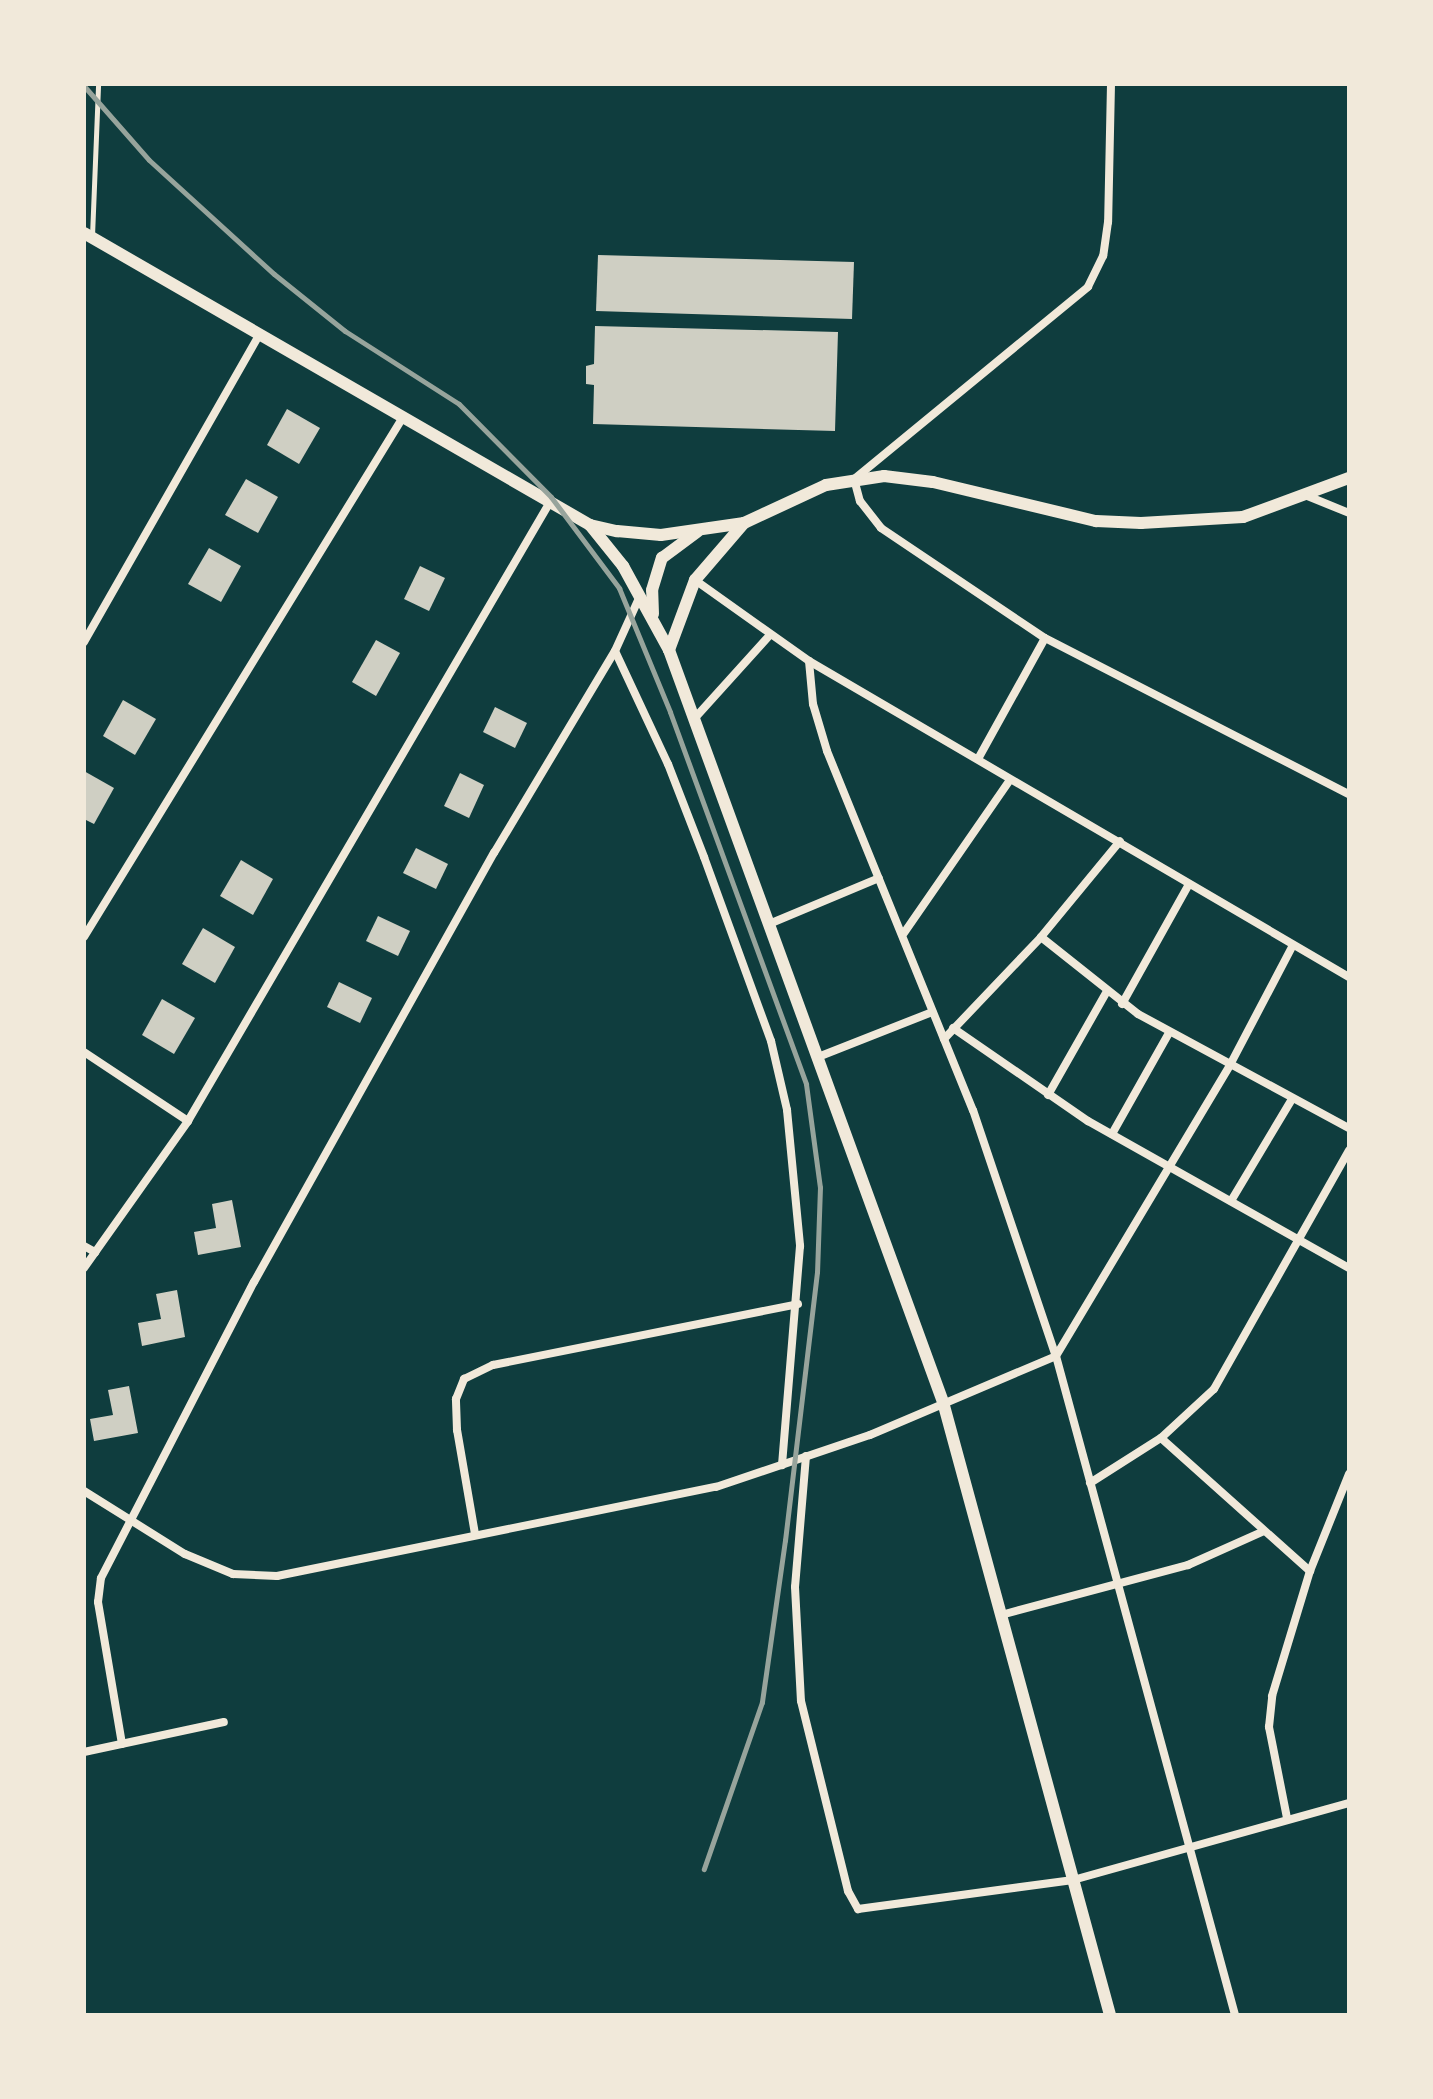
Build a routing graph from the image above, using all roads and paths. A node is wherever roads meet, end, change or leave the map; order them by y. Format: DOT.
graph roads {
  1 [pos="98,84"];
  2 [pos="1111,84"];
  3 [pos="88,235"];
  4 [pos="260,334"];
  5 [pos="403,417"];
  6 [pos="1349,478"];
  7 [pos="854,479"];
  8 [pos="1304,495"];
  9 [pos="550,502"];
  10 [pos="1349,513"];
  11 [pos="744,523"];
  12 [pos="590,525"];
  13 [pos="700,531"];
  14 [pos="695,580"];
  15 [pos="641,595"];
  16 [pos="653,617"];
  17 [pos="770,635"];
  18 [pos="1045,638"];
  19 [pos="84,642"];
  20 [pos="669,650"];
  21 [pos="615,651"];
  22 [pos="809,661"];
  23 [pos="694,719"];
  24 [pos="978,759"];
  25 [pos="1010,780"];
  26 [pos="1349,794"];
  27 [pos="1120,841"];
  28 [pos="879,878"];
  29 [pos="1188,886"];
  30 [pos="769,924"];
  31 [pos="904,933"];
  32 [pos="84,937"];
  33 [pos="1041,937"];
  34 [pos="1292,947"];
  35 [pos="1349,977"];
  36 [pos="1106,993"];
  37 [pos="1122,1004"];
  38 [pos="932,1012"];
  39 [pos="953,1028"];
  40 [pos="1169,1033"];
  41 [pos="944,1039"];
  42 [pos="84,1052"];
  43 [pos="818,1057"];
  44 [pos="1230,1065"];
  45 [pos="1048,1095"];
  46 [pos="1292,1099"];
  47 [pos="188,1121"];
  48 [pos="1349,1128"];
  49 [pos="1112,1134"];
  50 [pos="1349,1150"];
  51 [pos="1169,1166"];
  52 [pos="1231,1201"];
  53 [pos="1295,1237"];
  54 [pos="84,1246"];
  55 [pos="95,1252"];
  56 [pos="84,1268"];
  57 [pos="1349,1268"];
  58 [pos="798,1304"];
  59 [pos="1056,1356"];
  60 [pos="943,1402"];
  61 [pos="1161,1438"];
  62 [pos="806,1456"];
  63 [pos="782,1465"];
  64 [pos="1349,1474"];
  65 [pos="1090,1483"];
  66 [pos="84,1491"];
  67 [pos="1345,1493"];
  68 [pos="131,1520"];
  69 [pos="1264,1531"];
  70 [pos="475,1534"];
  71 [pos="1310,1571"];
  72 [pos="1115,1586"];
  73 [pos="1001,1615"];
  74 [pos="224,1722"];
  75 [pos="122,1744"];
  76 [pos="84,1752"];
  77 [pos="1349,1803"];
  78 [pos="1287,1818"];
  79 [pos="1186,1846"];
  80 [pos="1073,1880"];
  81 [pos="1110,2015"];
  82 [pos="1235,2015"];
  1 -- 3 [label="lane"];
  2 -- 7 [label="street"];
  3 -- 4 [label="street"];
  4 -- 5 [label="street"];
  4 -- 19 [label="street"];
  5 -- 9 [label="street"];
  5 -- 32 [label="street"];
  6 -- 8 [label="street"];
  7 -- 8 [label="street"];
  7 -- 11 [label="street"];
  7 -- 18 [label="street"];
  8 -- 10 [label="street"];
  9 -- 12 [label="street"];
  9 -- 47 [label="street"];
  11 -- 13 [label="street"];
  11 -- 14 [label="street"];
  12 -- 13 [label="street"];
  12 -- 15 [label="street"];
  13 -- 16 [label="street"];
  14 -- 17 [label="street"];
  14 -- 20 [label="street"];
  15 -- 16 [label="street"];
  15 -- 21 [label="street"];
  16 -- 20 [label="street"];
  17 -- 22 [label="street"];
  17 -- 23 [label="street"];
  18 -- 24 [label="street"];
  18 -- 26 [label="street"];
  20 -- 23 [label="street"];
  21 -- 58 [label="street"];
  21 -- 68 [label="street"];
  22 -- 24 [label="street"];
  22 -- 28 [label="street"];
  23 -- 30 [label="street"];
  24 -- 25 [label="street"];
  25 -- 27 [label="street"];
  25 -- 31 [label="street"];
  27 -- 29 [label="street"];
  27 -- 33 [label="street"];
  28 -- 30 [label="street"];
  28 -- 31 [label="street"];
  29 -- 34 [label="street"];
  29 -- 37 [label="street"];
  30 -- 43 [label="street"];
  31 -- 38 [label="street"];
  33 -- 36 [label="street"];
  33 -- 39 [label="street"];
  34 -- 35 [label="street"];
  34 -- 44 [label="street"];
  36 -- 37 [label="street"];
  36 -- 45 [label="street"];
  37 -- 40 [label="street"];
  38 -- 41 [label="street"];
  38 -- 43 [label="street"];
  39 -- 41 [label="street"];
  39 -- 45 [label="street"];
  40 -- 44 [label="street"];
  40 -- 49 [label="street"];
  41 -- 59 [label="street"];
  42 -- 47 [label="street"];
  43 -- 60 [label="street"];
  44 -- 46 [label="street"];
  44 -- 51 [label="street"];
  45 -- 49 [label="street"];
  46 -- 48 [label="street"];
  46 -- 52 [label="street"];
  47 -- 55 [label="street"];
  49 -- 51 [label="street"];
  50 -- 53 [label="street"];
  51 -- 52 [label="street"];
  51 -- 59 [label="street"];
  52 -- 53 [label="street"];
  53 -- 57 [label="street"];
  53 -- 61 [label="street"];
  54 -- 55 [label="street"];
  55 -- 56 [label="street"];
  58 -- 63 [label="street"];
  58 -- 70 [label="street"];
  59 -- 60 [label="street"];
  59 -- 65 [label="street"];
  60 -- 62 [label="street"];
  60 -- 73 [label="street"];
  61 -- 65 [label="street"];
  61 -- 69 [label="street"];
  62 -- 63 [label="street"];
  62 -- 80 [label="street"];
  63 -- 70 [label="street"];
  64 -- 67 [label="street"];
  65 -- 72 [label="street"];
  66 -- 68 [label="street"];
  67 -- 71 [label="street"];
  68 -- 70 [label="street"];
  68 -- 75 [label="street"];
  69 -- 71 [label="street"];
  69 -- 72 [label="street"];
  71 -- 78 [label="street"];
  72 -- 73 [label="street"];
  72 -- 79 [label="street"];
  73 -- 80 [label="street"];
  74 -- 75 [label="street"];
  75 -- 76 [label="street"];
  77 -- 78 [label="street"];
  78 -- 79 [label="street"];
  79 -- 80 [label="street"];
  79 -- 82 [label="street"];
  80 -- 81 [label="street"];
}
